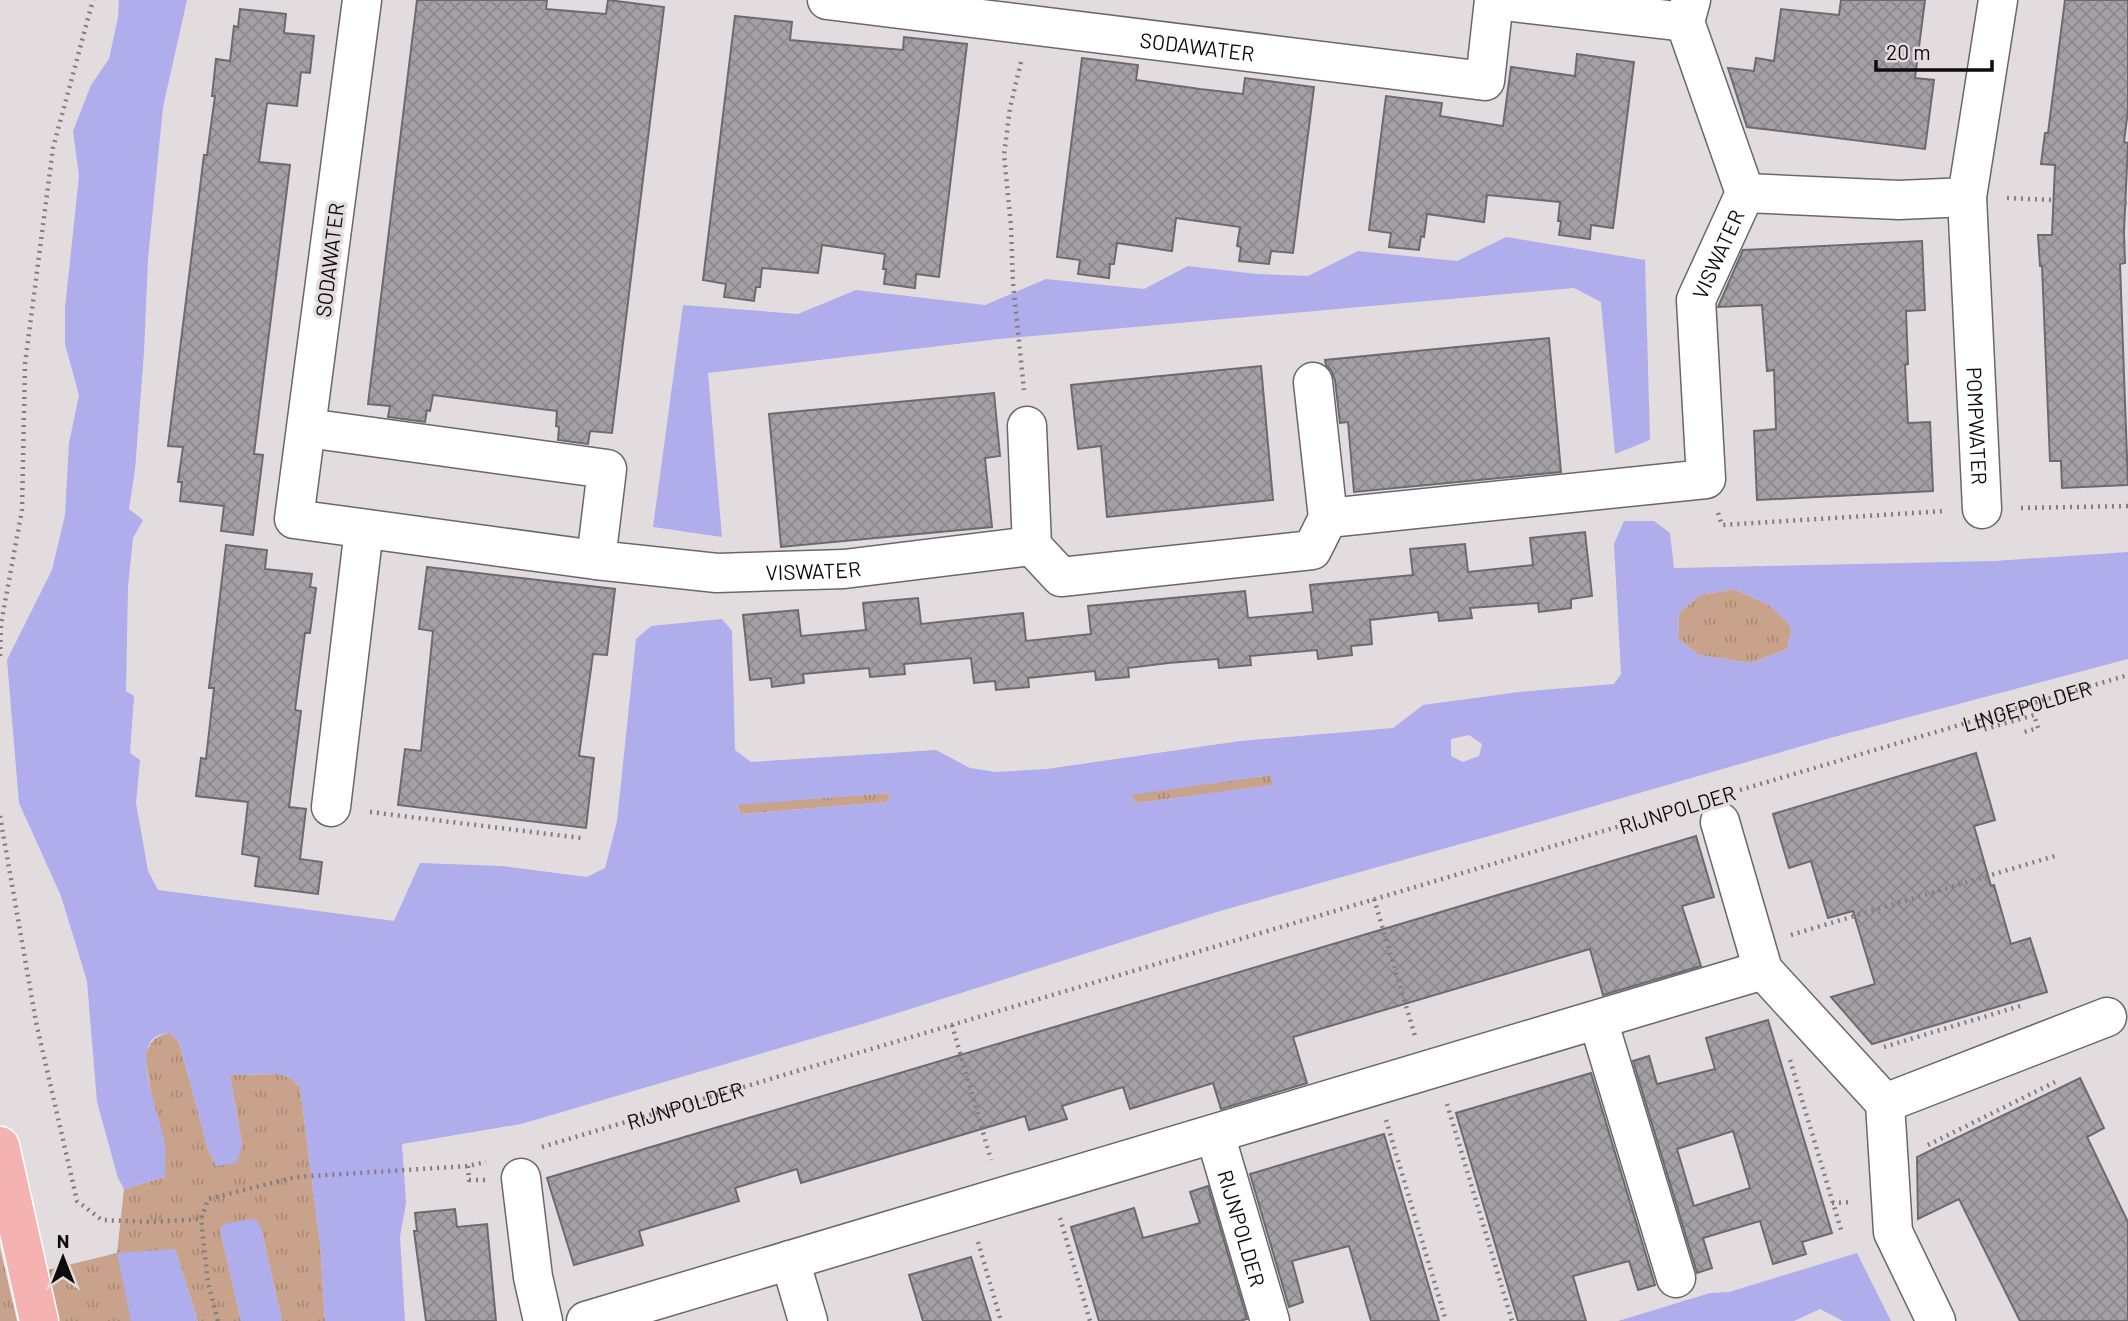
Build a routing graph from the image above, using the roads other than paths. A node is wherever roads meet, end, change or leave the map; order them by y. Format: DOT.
graph roads {
  1 [pos="362,0"];
  2 [pos="827,0"];
  3 [pos="1494,0"];
  4 [pos="1998,0"];
  5 [pos="1688,11"];
  6 [pos="1745,193"];
  7 [pos="1967,197"];
  8 [pos="1313,382"];
  9 [pos="1027,426"];
  10 [pos="307,428"];
  11 [pos="1982,509"];
  12 [pos="294,519"];
  13 [pos="1328,519"];
  14 [pos="364,529"];
  15 [pos="1032,546"];
  16 [pos="596,560"];
  17 [pos="331,807"];
  18 [pos="1714,807"];
  19 [pos="1760,957"];
  20 [pos="2107,1017"];
  21 [pos="1598,1020"];
  22 [pos="1885,1103"];
  23 [pos="1215,1134"];
  24 [pos="0,1146"];
  25 [pos="516,1163"];
  26 [pos="790,1260"];
  27 [pos="1676,1278"];
  28 [pos="39,1321"];
  29 [pos="543,1321"];
  30 [pos="586,1321"];
  31 [pos="808,1321"];
  32 [pos="1270,1321"];
  33 [pos="1936,1321"];
  1 -- 10 [label="street, SODAWATER"];
  2 -- 3 [label="street, SODAWATER"];
  3 -- 5 [label="street, SODAWATER"];
  4 -- 7 [label="street, POMPWATER"];
  5 -- 6 [label="street, VISWATER"];
  6 -- 7 [label="street"];
  6 -- 13 [label="street, VISWATER"];
  7 -- 11 [label="street, POMPWATER"];
  8 -- 13 [label="street"];
  9 -- 15 [label="street"];
  10 -- 12 [label="street, SODAWATER"];
  10 -- 16 [label="street"];
  12 -- 14 [label="street, VISWATER"];
  13 -- 15 [label="street"];
  14 -- 16 [label="street, VISWATER"];
  14 -- 17 [label="street"];
  15 -- 16 [label="street, VISWATER"];
  18 -- 19 [label="street, RIJNPOLDER"];
  19 -- 21 [label="street"];
  19 -- 22 [label="street, RIJNPOLDER"];
  20 -- 22 [label="street"];
  21 -- 23 [label="street"];
  21 -- 27 [label="street"];
  22 -- 33 [label="street"];
  23 -- 26 [label="street"];
  23 -- 32 [label="street, RIJNPOLDER"];
  24 -- 28 [label="main road"];
  25 -- 29 [label="street"];
  26 -- 30 [label="street"];
  26 -- 31 [label="street"];
}
